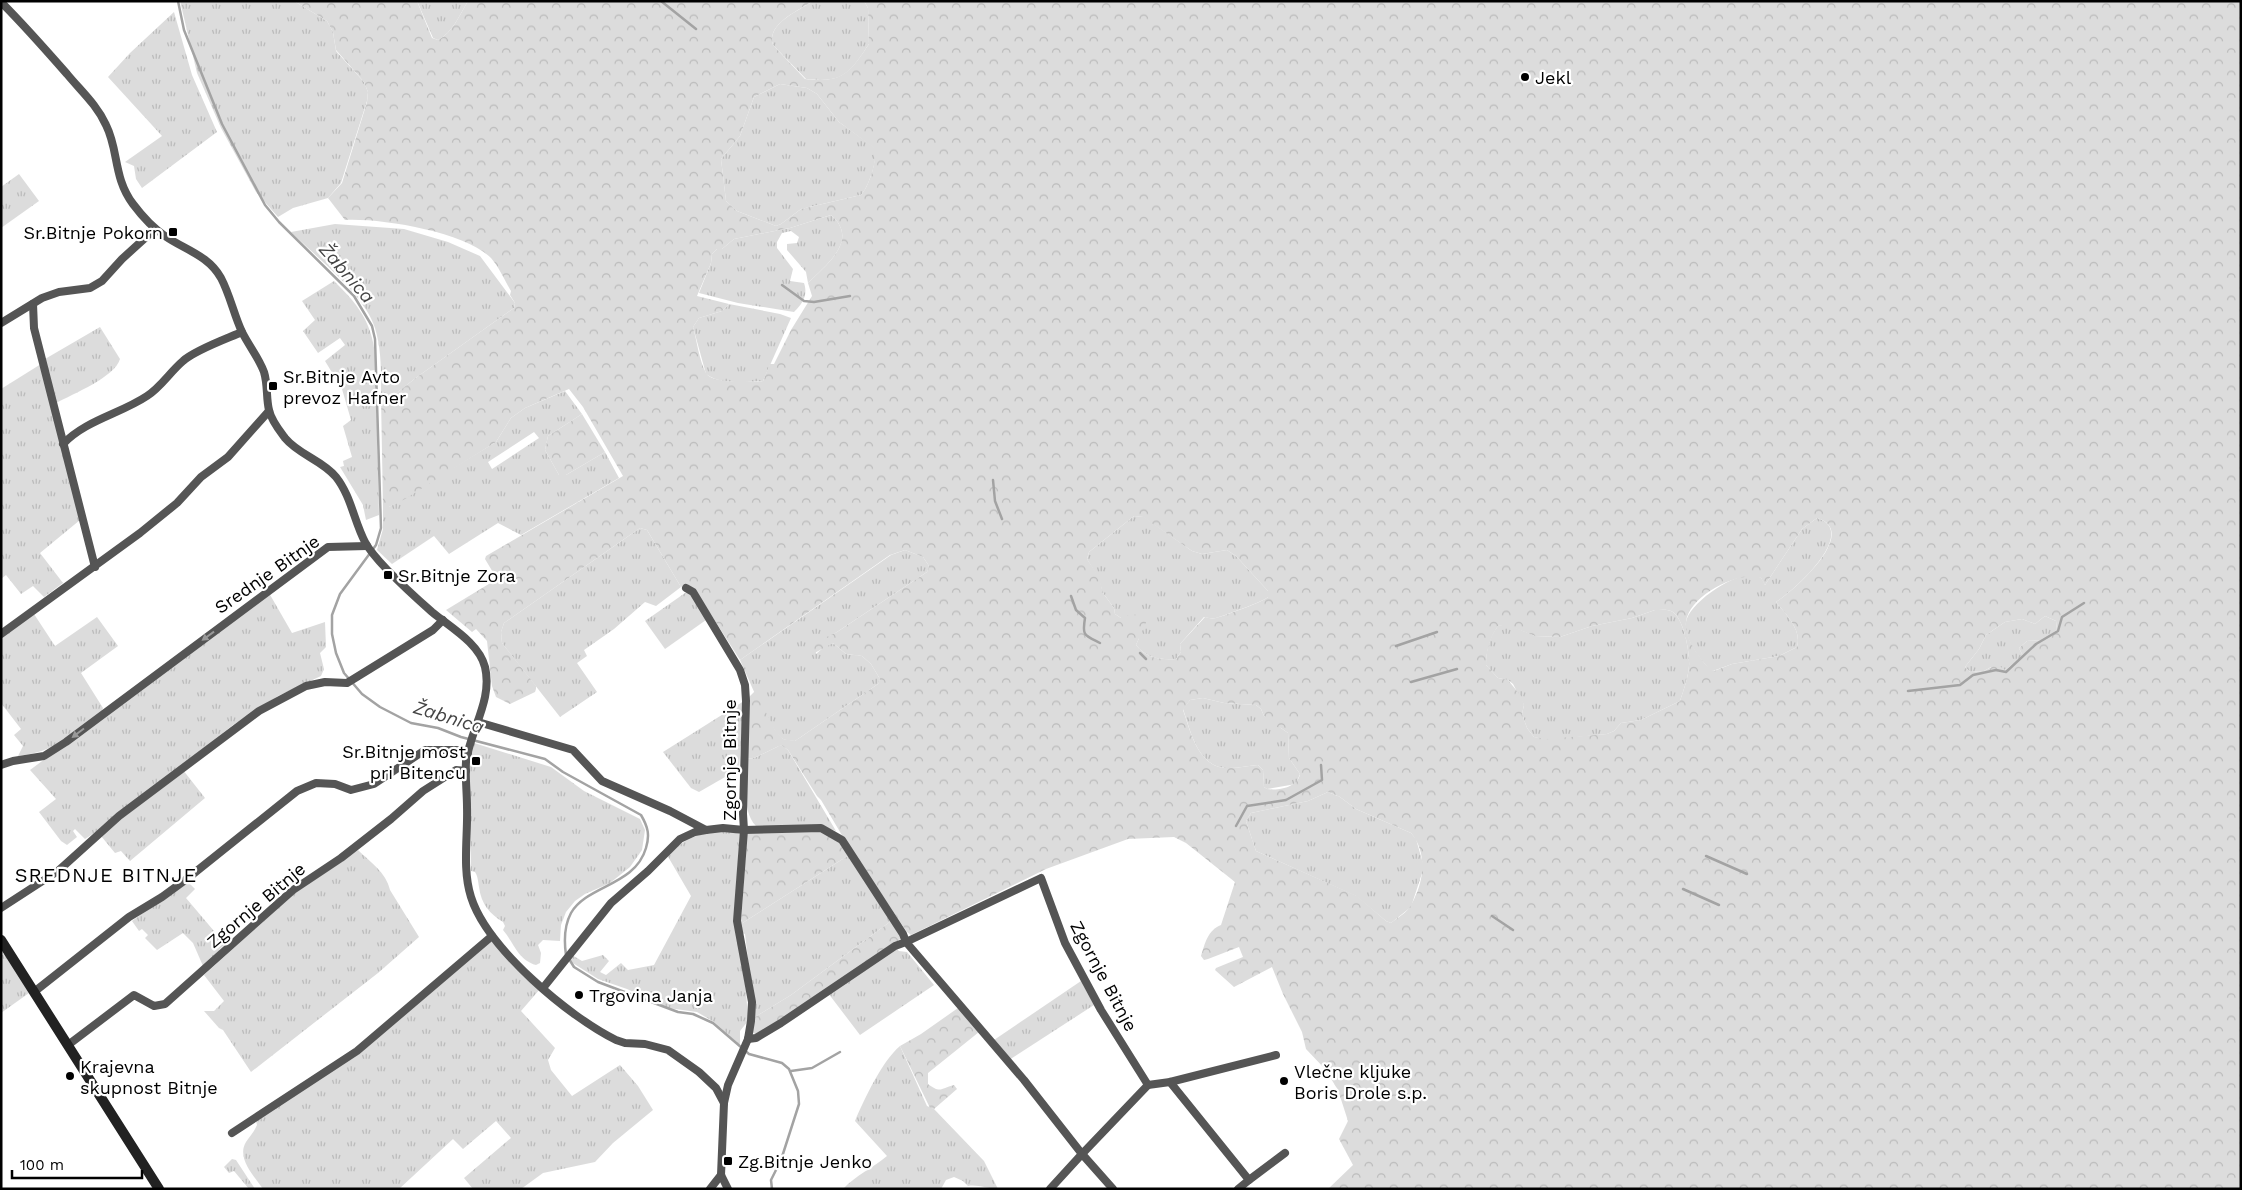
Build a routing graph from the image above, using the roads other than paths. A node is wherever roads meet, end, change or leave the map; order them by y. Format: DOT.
graph roads {
  1 [pos="1,2"];
  2 [pos="155,229"];
  3 [pos="33,304"];
  4 [pos="1,323"];
  5 [pos="242,332"];
  6 [pos="269,411"];
  7 [pos="63,444"];
  8 [pos="367,546"];
  9 [pos="95,567"];
  10 [pos="686,588"];
  11 [pos="443,620"];
  12 [pos="1,634"];
  13 [pos="478,722"];
  14 [pos="468,751"];
  15 [pos="1,765"];
  16 [pos="466,771"];
  17 [pos="706,830"];
  18 [pos="744,830"];
  19 [pos="1,908"];
  20 [pos="492,936"];
  21 [pos="1,940"];
  22 [pos="906,942"];
  23 [pos="32,988"];
  24 [pos="543,988"];
  25 [pos="746,1042"];
  26 [pos="68,1045"];
  27 [pos="1276,1055"];
  28 [pos="1170,1082"];
  29 [pos="1148,1085"];
  30 [pos="724,1103"];
  31 [pos="232,1133"];
  32 [pos="1285,1153"];
  33 [pos="1082,1154"];
  34 [pos="721,1175"];
  35 [pos="1249,1180"];
  36 [pos="159,1189"];
  37 [pos="710,1189"];
  38 [pos="728,1189"];
  39 [pos="1050,1189"];
  40 [pos="1113,1189"];
  41 [pos="1238,1189"];
  1 -- 2 [label="street"];
  2 -- 3 [label="street"];
  2 -- 5 [label="street"];
  3 -- 4 [label="street"];
  3 -- 7 [label="street"];
  5 -- 6 [label="street"];
  5 -- 7 [label="street"];
  6 -- 8 [label="street"];
  6 -- 9 [label="street"];
  7 -- 9 [label="street"];
  8 -- 11 [label="street"];
  8 -- 15 [label="street, Srednje Bitnje, one-way"];
  9 -- 12 [label="street"];
  10 -- 18 [label="street, Zgornje Bitnje"];
  11 -- 13 [label="street"];
  11 -- 19 [label="street"];
  13 -- 14 [label="street"];
  13 -- 17 [label="street, Zgornje Bitnje"];
  14 -- 16 [label="street"];
  14 -- 23 [label="street"];
  16 -- 20 [label="street"];
  16 -- 26 [label="street, Zgornje Bitnje"];
  17 -- 18 [label="street, Zgornje Bitnje"];
  17 -- 24 [label="street, Zgornje Bitnje"];
  18 -- 22 [label="street, Zgornje Bitnje"];
  18 -- 25 [label="street, Zgornje Bitnje"];
  20 -- 24 [label="street"];
  20 -- 31 [label="street"];
  21 -- 23 [label="main road"];
  22 -- 25 [label="street, Zgornje Bitnje"];
  22 -- 29 [label="street, Zgornje Bitnje"];
  22 -- 33 [label="street, Zgornje Bitnje"];
  23 -- 26 [label="main road"];
  24 -- 30 [label="street"];
  25 -- 30 [label="street, Zgornje Bitnje"];
  26 -- 36 [label="main road"];
  27 -- 28 [label="street"];
  28 -- 29 [label="street"];
  28 -- 35 [label="street"];
  29 -- 33 [label="street"];
  30 -- 34 [label="street, Zgornje Bitnje"];
  32 -- 35 [label="street"];
  33 -- 39 [label="street"];
  33 -- 40 [label="street, Zgornje Bitnje"];
  34 -- 37 [label="street"];
  34 -- 38 [label="street, Zgornje Bitnje"];
  35 -- 41 [label="street"];
}
